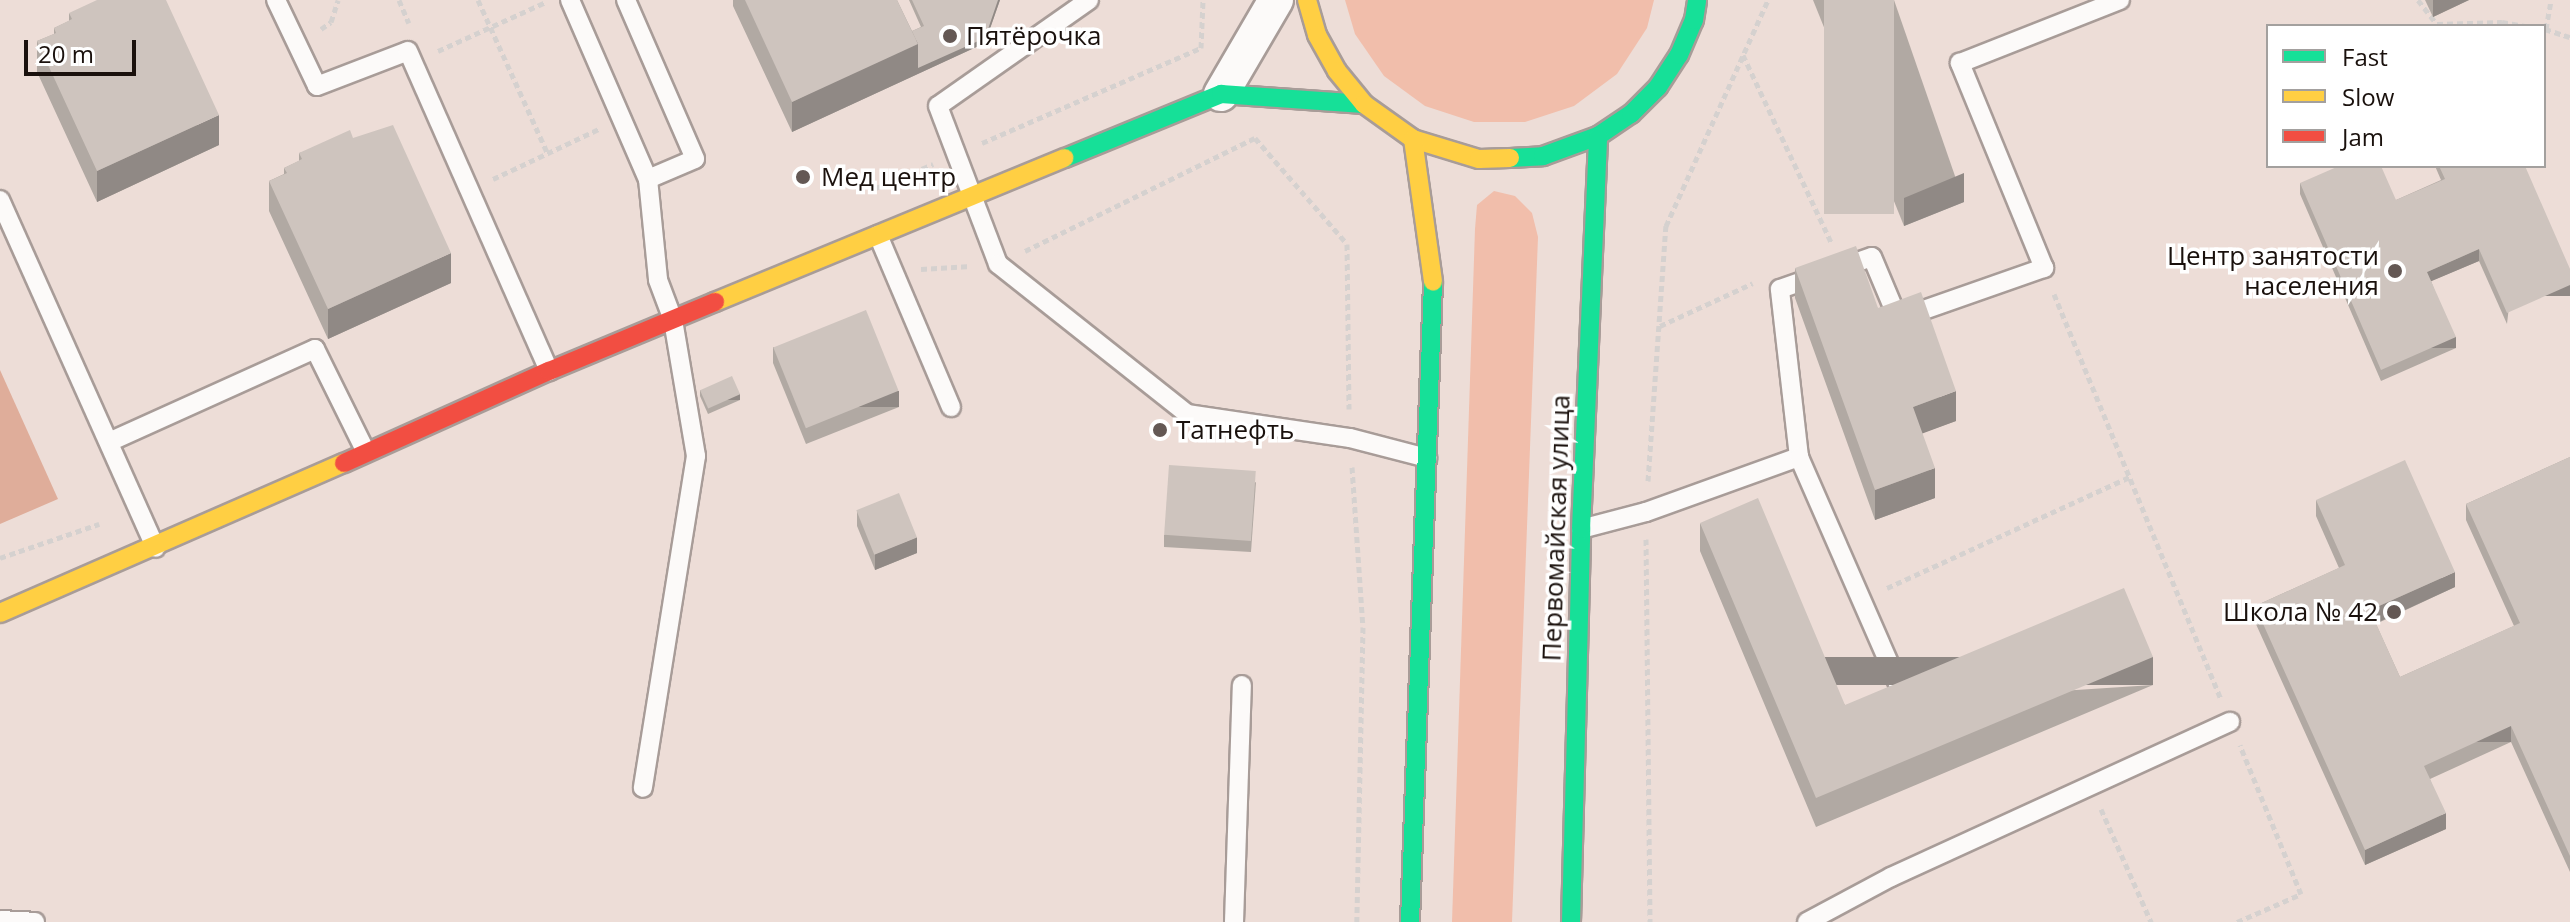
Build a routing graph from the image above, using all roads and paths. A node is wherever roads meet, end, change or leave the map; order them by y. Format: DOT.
graph roads {
  1 [pos="276,0"];
  2 [pos="478,0"];
  3 [pos="550,0"];
  4 [pos="570,0"];
  5 [pos="626,0"];
  6 [pos="1089,0"];
  7 [pos="1276,0"];
  8 [pos="1307,0"];
  9 [pos="1697,0"];
  10 [pos="1768,0"];
  11 [pos="2120,0"];
  12 [pos="2418,0"];
  13 [pos="2551,0"];
  14 [pos="2437,24"];
  15 [pos="2437,24"];
  16 [pos="2514,24"];
  17 [pos="2546,24"];
  18 [pos="491,29"];
  19 [pos="2546,29"];
  20 [pos="2570,37"];
  21 [pos="1743,55"];
  22 [pos="413,62"];
  23 [pos="1221,94"];
  24 [pos="1364,104"];
  25 [pos="622,118"];
  26 [pos="1598,136"];
  27 [pos="1413,139"];
  28 [pos="548,154"];
  29 [pos="648,179"];
  30 [pos="469,190"];
  31 [pos="969,197"];
  32 [pos="0,200"];
  33 [pos="878,235"];
  34 [pos="1834,247"];
  35 [pos="2044,268"];
  36 [pos="1761,280"];
  37 [pos="673,320"];
  38 [pos="1660,326"];
  39 [pos="549,371"];
  40 [pos="951,407"];
  41 [pos="109,442"];
  42 [pos="366,452"];
  43 [pos="1799,457"];
  44 [pos="1427,458"];
  45 [pos="2130,477"];
  46 [pos="1646,512"];
  47 [pos="1581,529"];
  48 [pos="156,548"];
  49 [pos="1861,599"];
  50 [pos="0,613"];
  51 [pos="1242,685"];
  52 [pos="1901,690"];
  53 [pos="2230,722"];
  54 [pos="2090,784"];
  55 [pos="643,788"];
  56 [pos="0,920"];
  57 [pos="35,922"];
  58 [pos="1234,922"];
  59 [pos="1410,922"];
  60 [pos="1571,922"];
  61 [pos="1650,922"];
  62 [pos="1807,922"];
  63 [pos="2151,922"];
  64 [pos="2237,922"];
  1 -- 22 [label="lane"];
  2 -- 18 [label="path"];
  3 -- 18 [label="path"];
  4 -- 25 [label="lane"];
  5 -- 29 [label="lane"];
  6 -- 31 [label="lane"];
  7 -- 23 [label="street"];
  8 -- 24 [label="main road"];
  9 -- 26 [label="main road"];
  10 -- 21 [label="path"];
  11 -- 35 [label="lane"];
  12 -- 14 [label="path"];
  13 -- 17 [label="path"];
  15 -- 16 [label="path"];
  18 -- 22 [label="path"];
  18 -- 28 [label="path"];
  19 -- 20 [label="path"];
  21 -- 34 [label="path"];
  21 -- 38 [label="path"];
  22 -- 30 [label="lane"];
  23 -- 24 [label="main road"];
  23 -- 31 [label="main road"];
  24 -- 27 [label="main road"];
  25 -- 28 [label="path"];
  25 -- 29 [label="lane"];
  26 -- 27 [label="main road"];
  26 -- 47 [label="main road, Первомайская улица"];
  27 -- 44 [label="main road"];
  28 -- 30 [label="path"];
  29 -- 37 [label="lane"];
  30 -- 39 [label="lane"];
  31 -- 33 [label="main road"];
  31 -- 44 [label="lane"];
  32 -- 41 [label="lane"];
  33 -- 37 [label="main road"];
  33 -- 40 [label="lane"];
  35 -- 43 [label="lane"];
  35 -- 45 [label="path"];
  36 -- 38 [label="path"];
  37 -- 39 [label="main road"];
  37 -- 55 [label="lane"];
  38 -- 46 [label="path"];
  39 -- 42 [label="main road"];
  41 -- 42 [label="lane"];
  41 -- 48 [label="lane"];
  42 -- 48 [label="main road"];
  43 -- 46 [label="lane"];
  43 -- 49 [label="lane"];
  44 -- 59 [label="main road"];
  45 -- 49 [label="path"];
  45 -- 53 [label="path"];
  46 -- 47 [label="lane"];
  46 -- 61 [label="path"];
  47 -- 60 [label="main road, Первомайская улица"];
  48 -- 50 [label="main road"];
  49 -- 52 [label="lane"];
  51 -- 58 [label="lane"];
  53 -- 54 [label="lane"];
  53 -- 64 [label="path"];
  54 -- 62 [label="lane"];
  54 -- 63 [label="path"];
  56 -- 57 [label="lane"];
}
